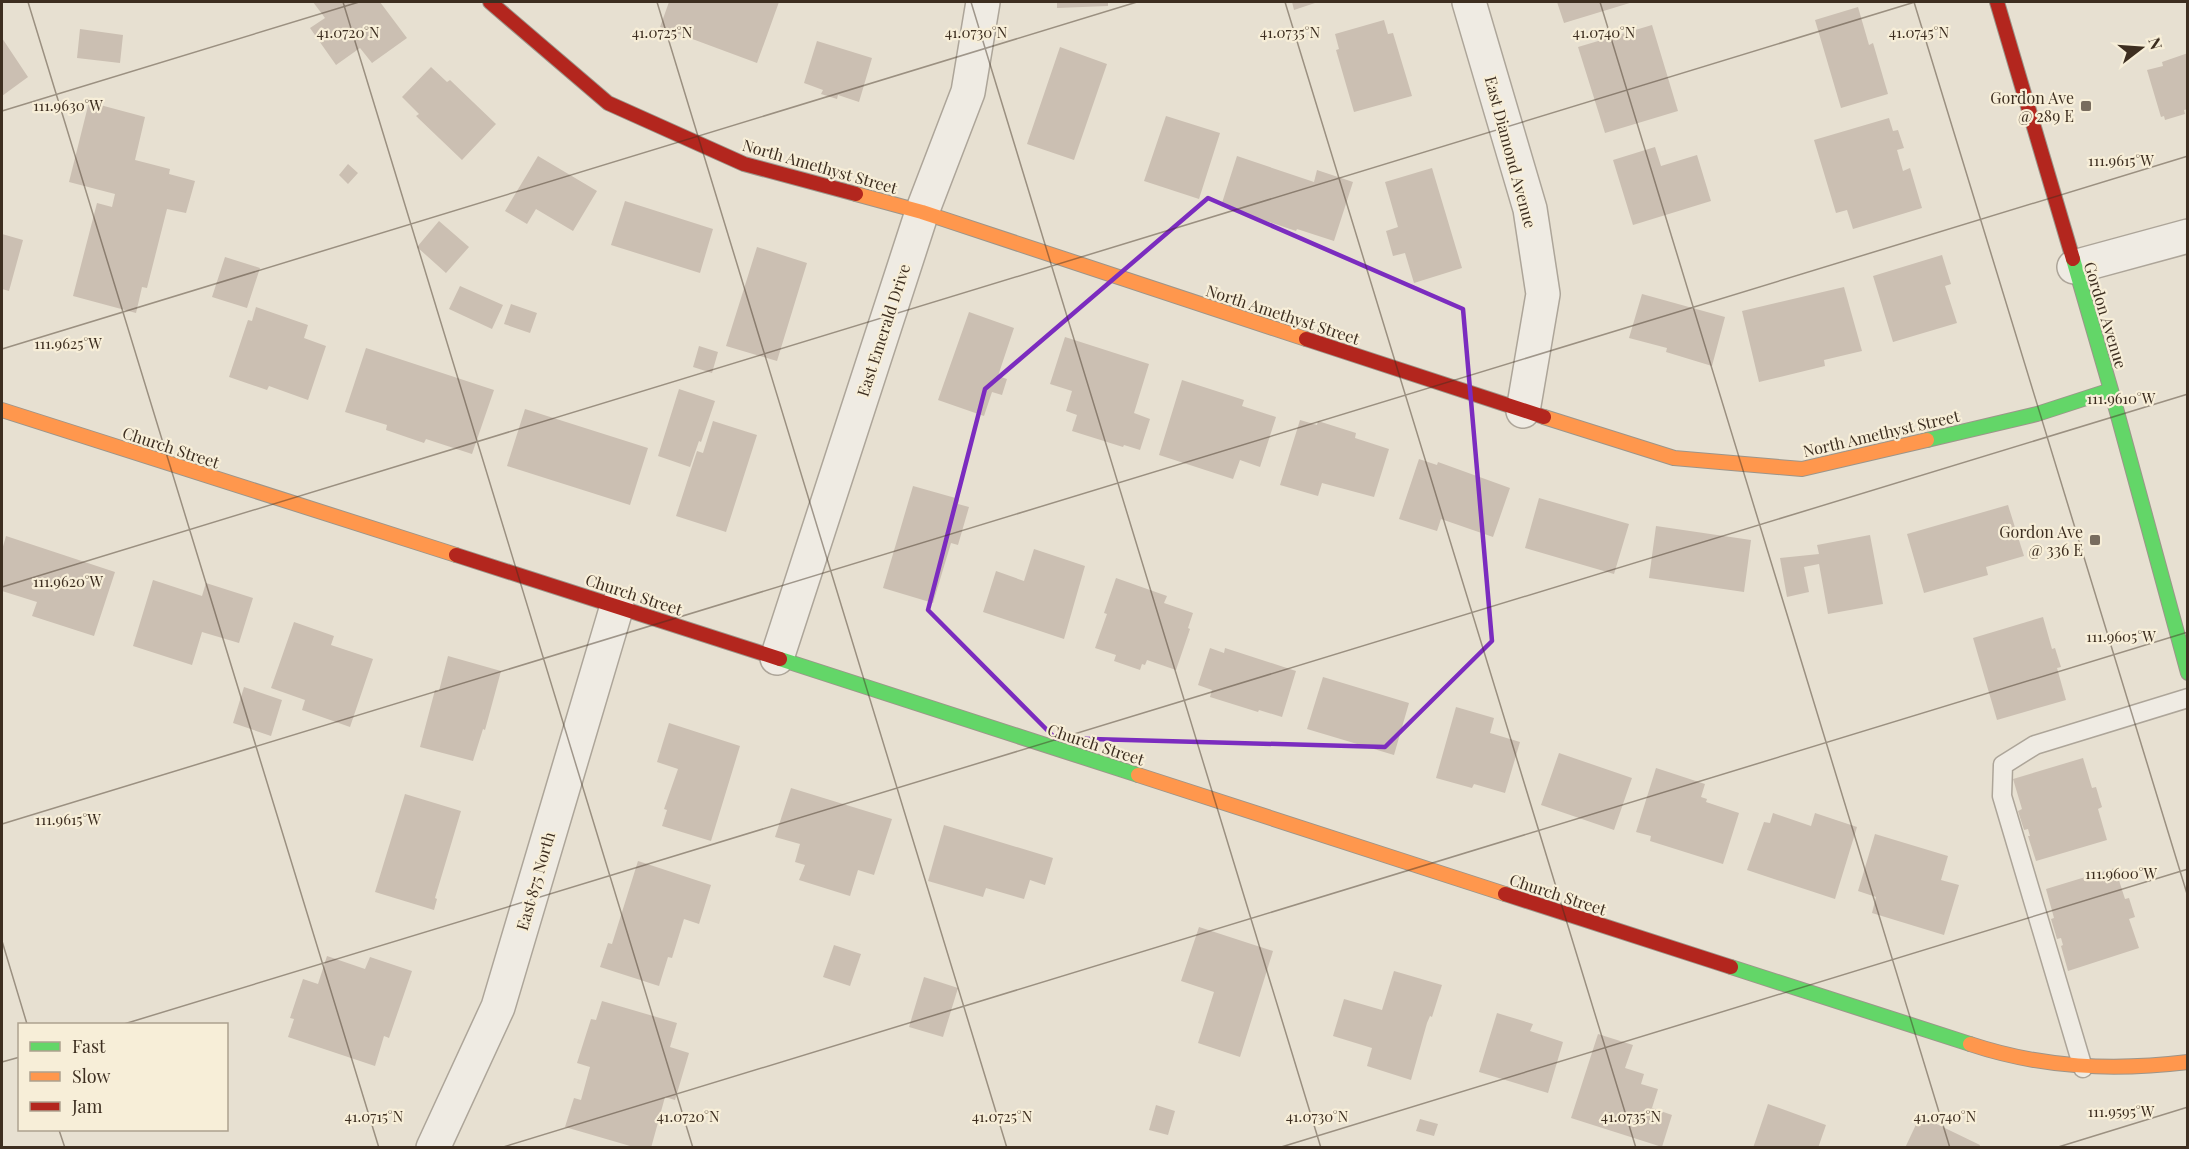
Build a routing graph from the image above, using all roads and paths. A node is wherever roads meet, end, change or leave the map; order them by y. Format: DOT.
graph roads {
  1 [pos="490,2"];
  2 [pos="982,2"];
  3 [pos="1469,2"];
  4 [pos="1997,2"];
  5 [pos="922,212"];
  6 [pos="2187,236"];
  7 [pos="2074,267"];
  8 [pos="2111,390"];
  9 [pos="2,410"];
  10 [pos="1523,411"];
  11 [pos="617,606"];
  12 [pos="777,658"];
  13 [pos="2187,673"];
  14 [pos="2187,698"];
  15 [pos="2187,1062"];
  16 [pos="2083,1068"];
  17 [pos="433,1148"];
  1 -- 5 [label="street, North Amethyst Street"];
  2 -- 5 [label="street, East Emerald Drive"];
  3 -- 10 [label="street, East Diamond Avenue"];
  4 -- 7 [label="street, Gordon Avenue"];
  5 -- 10 [label="street, North Amethyst Street"];
  5 -- 12 [label="street, East Emerald Drive"];
  6 -- 7 [label="street"];
  7 -- 8 [label="street, Gordon Avenue"];
  8 -- 10 [label="street, North Amethyst Street"];
  8 -- 13 [label="street, Gordon Avenue"];
  9 -- 11 [label="street, Church Street"];
  11 -- 12 [label="street, Church Street"];
  11 -- 17 [label="street, East 875 North"];
  12 -- 16 [label="street, Church Street"];
  14 -- 16 [label="lane"];
  15 -- 16 [label="street, Church Street"];
}
